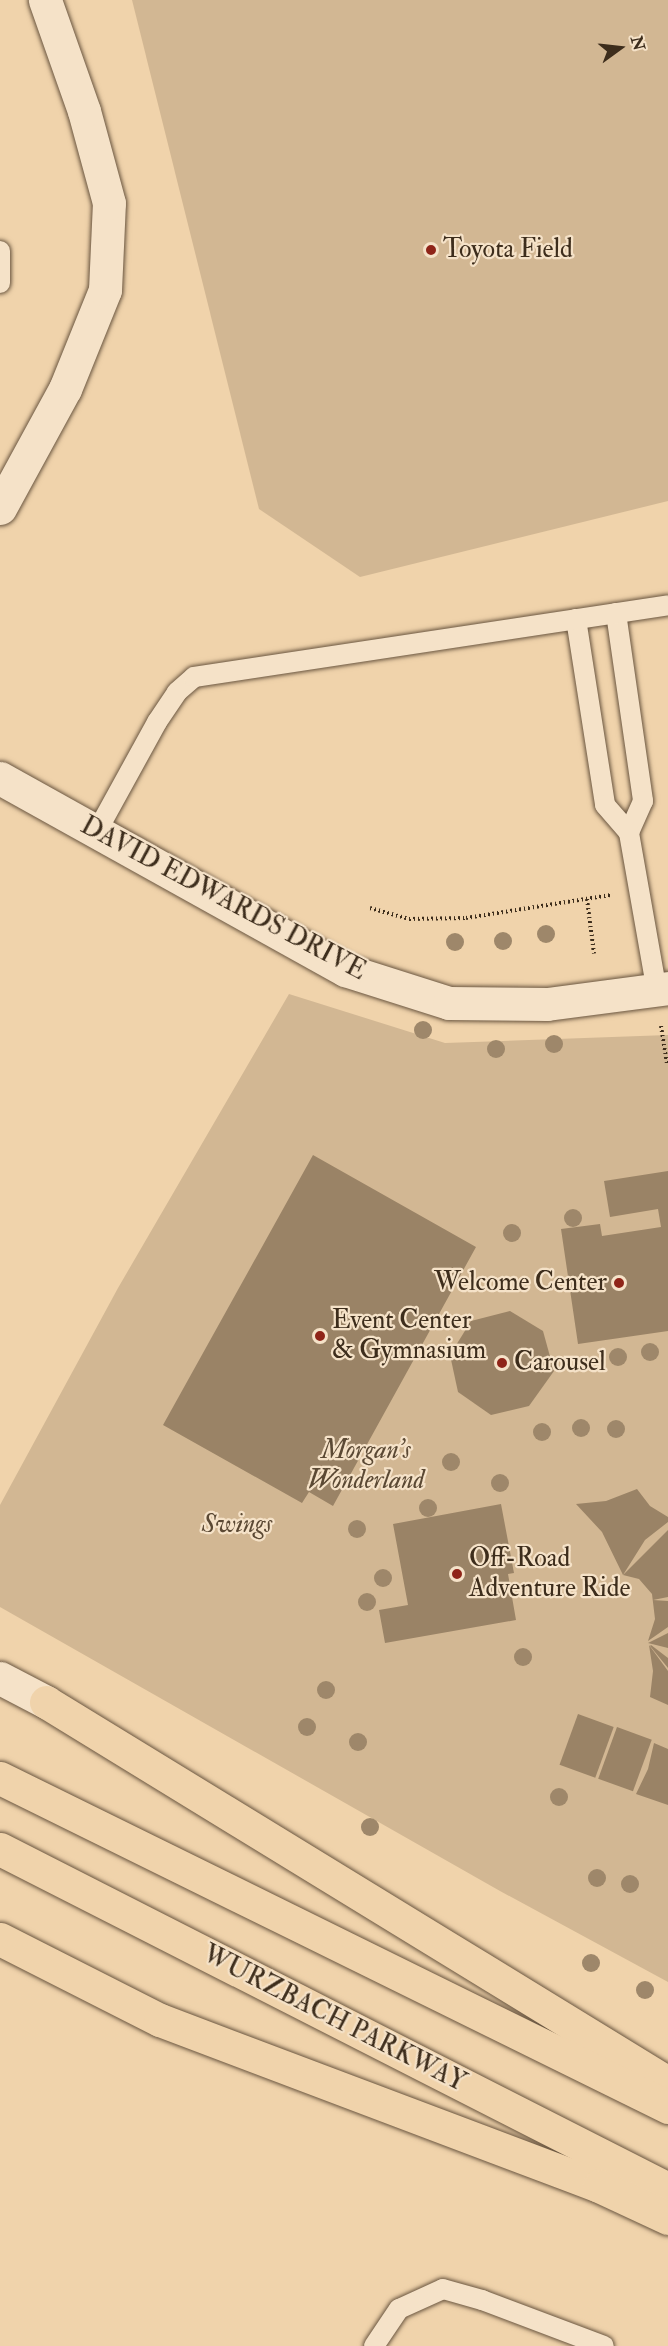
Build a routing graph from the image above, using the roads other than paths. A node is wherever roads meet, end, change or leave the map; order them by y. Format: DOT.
graph roads {
  1 [pos="45,0"];
  2 [pos="0,252"];
  3 [pos="0,283"];
  4 [pos="0,508"];
  5 [pos="668,605"];
  6 [pos="616,613"];
  7 [pos="576,619"];
  8 [pos="0,778"];
  9 [pos="96,833"];
  10 [pos="629,833"];
  11 [pos="662,990"];
  12 [pos="0,1678"];
  13 [pos="46,1702"];
  14 [pos="0,1778"];
  15 [pos="0,1848"];
  16 [pos="0,1939"];
  17 [pos="668,2083"];
  18 [pos="668,2107"];
  19 [pos="668,2189"];
  20 [pos="668,2218"];
  21 [pos="374,2346"];
  22 [pos="604,2346"];
  1 -- 4 [label="street"];
  2 -- 3 [label="lane"];
  5 -- 6 [label="lane"];
  6 -- 7 [label="lane"];
  6 -- 10 [label="lane"];
  7 -- 9 [label="lane"];
  7 -- 10 [label="lane"];
  8 -- 9 [label="street, DAVID EDWARDS DRIVE"];
  9 -- 11 [label="street, DAVID EDWARDS DRIVE"];
  10 -- 11 [label="lane"];
  12 -- 13 [label="street"];
  13 -- 17 [label="highway"];
  14 -- 18 [label="highway"];
  15 -- 19 [label="highway, WURZBACH PARKWAY"];
  16 -- 20 [label="highway"];
  21 -- 22 [label="lane"];
}
